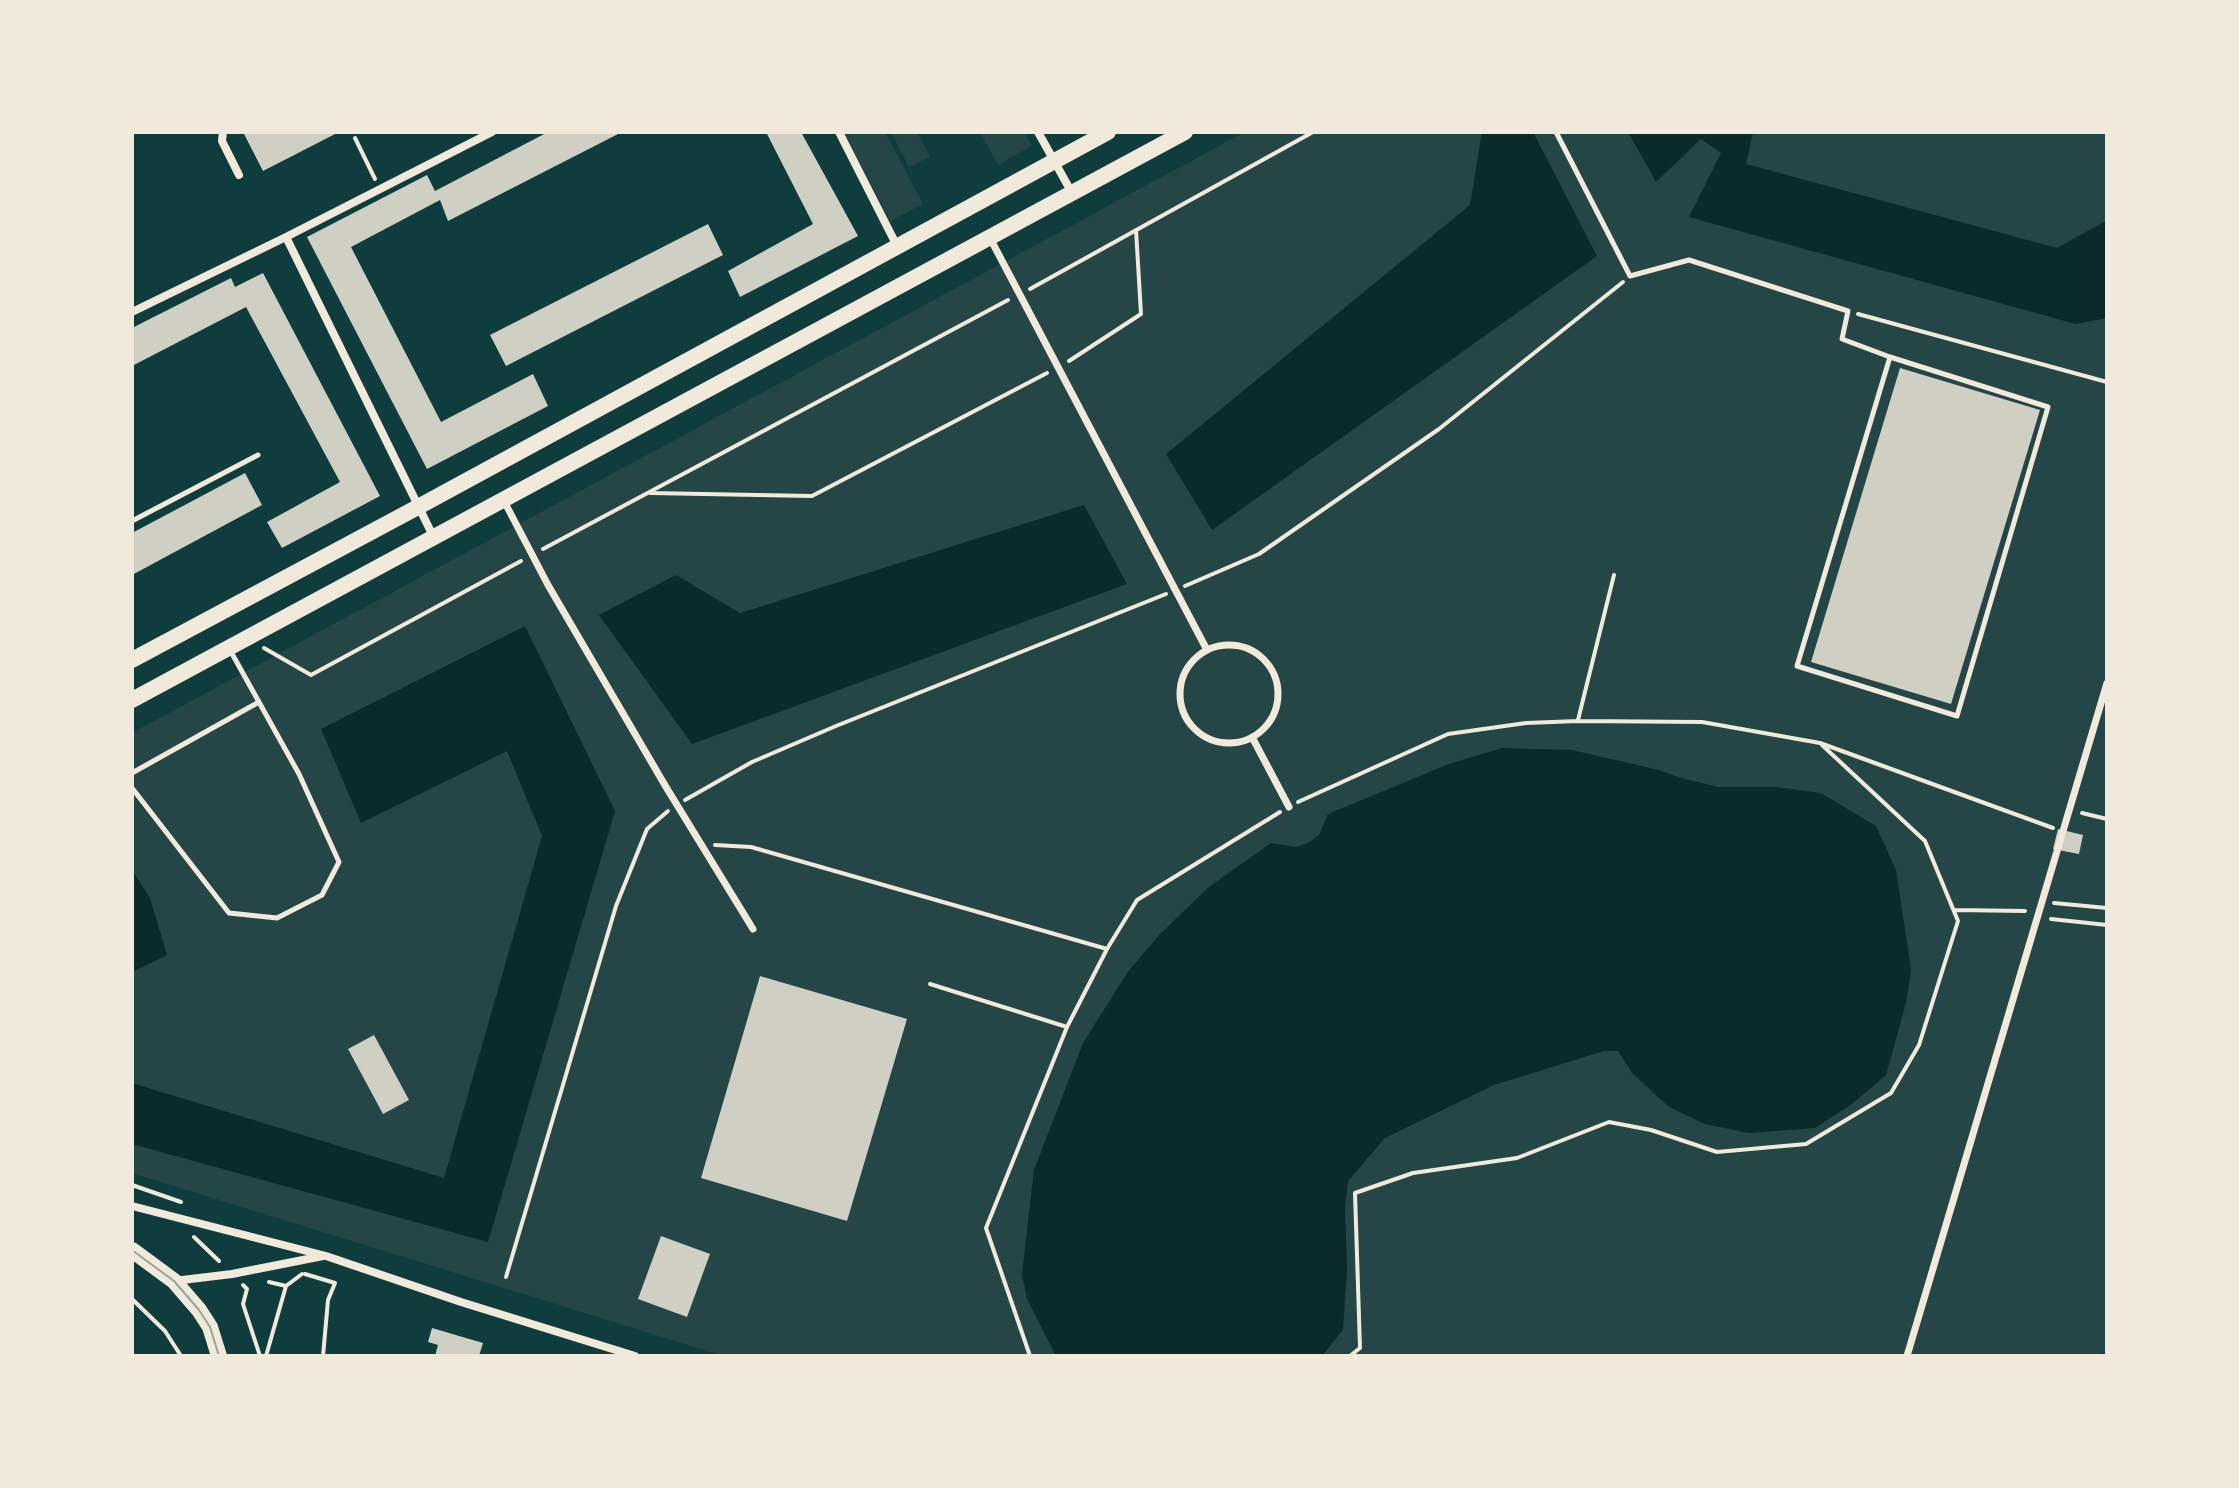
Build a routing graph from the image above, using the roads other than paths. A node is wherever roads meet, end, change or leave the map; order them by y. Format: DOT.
graph roads {
  1 [pos="223,132"];
  2 [pos="492,132"];
  3 [pos="839,132"];
  4 [pos="1038,132"];
  5 [pos="1108,132"];
  6 [pos="1185,132"];
  7 [pos="1556,132"];
  8 [pos="1054,161"];
  9 [pos="239,175"];
  10 [pos="1072,193"];
  11 [pos="989,236"];
  12 [pos="286,237"];
  13 [pos="897,246"];
  14 [pos="132,312"];
  15 [pos="1890,357"];
  16 [pos="258,455"];
  17 [pos="504,501"];
  18 [pos="418,507"];
  19 [pos="132,521"];
  20 [pos="435,539"];
  21 [pos="229,649"];
  22 [pos="1207,650"];
  23 [pos="132,660"];
  24 [pos="2107,683"];
  25 [pos="132,700"];
  26 [pos="259,702"];
  27 [pos="1252,737"];
  28 [pos="132,773"];
  29 [pos="132,788"];
  30 [pos="1289,807"];
  31 [pos="753,929"];
  32 [pos="132,1206"];
  33 [pos="132,1250"];
  34 [pos="326,1256"];
  35 [pos="174,1281"];
  36 [pos="219,1356"];
  37 [pos="635,1356"];
  38 [pos="1907,1356"];
  1 -- 9 [label="street"];
  2 -- 12 [label="street"];
  3 -- 13 [label="street"];
  4 -- 8 [label="street"];
  5 -- 8 [label="main road"];
  6 -- 10 [label="main road"];
  7 -- 15 [label="lane"];
  8 -- 10 [label="street"];
  8 -- 13 [label="main road"];
  10 -- 11 [label="main road"];
  11 -- 17 [label="main road"];
  11 -- 22 [label="street"];
  12 -- 14 [label="street"];
  12 -- 18 [label="street"];
  13 -- 18 [label="main road"];
  15 -- 15 [label="lane"];
  16 -- 19 [label="lane"];
  17 -- 20 [label="main road"];
  17 -- 31 [label="street"];
  18 -- 20 [label="street"];
  18 -- 23 [label="main road"];
  20 -- 21 [label="main road"];
  21 -- 25 [label="main road"];
  21 -- 26 [label="lane"];
  22 -- 27 [label="street"];
  22 -- 27 [label="street"];
  24 -- 38 [label="street"];
  26 -- 28 [label="lane"];
  26 -- 29 [label="lane"];
  27 -- 30 [label="street"];
  32 -- 34 [label="street"];
  33 -- 35 [label="main road"];
  34 -- 35 [label="street"];
  34 -- 37 [label="street"];
  35 -- 36 [label="main road"];
}
